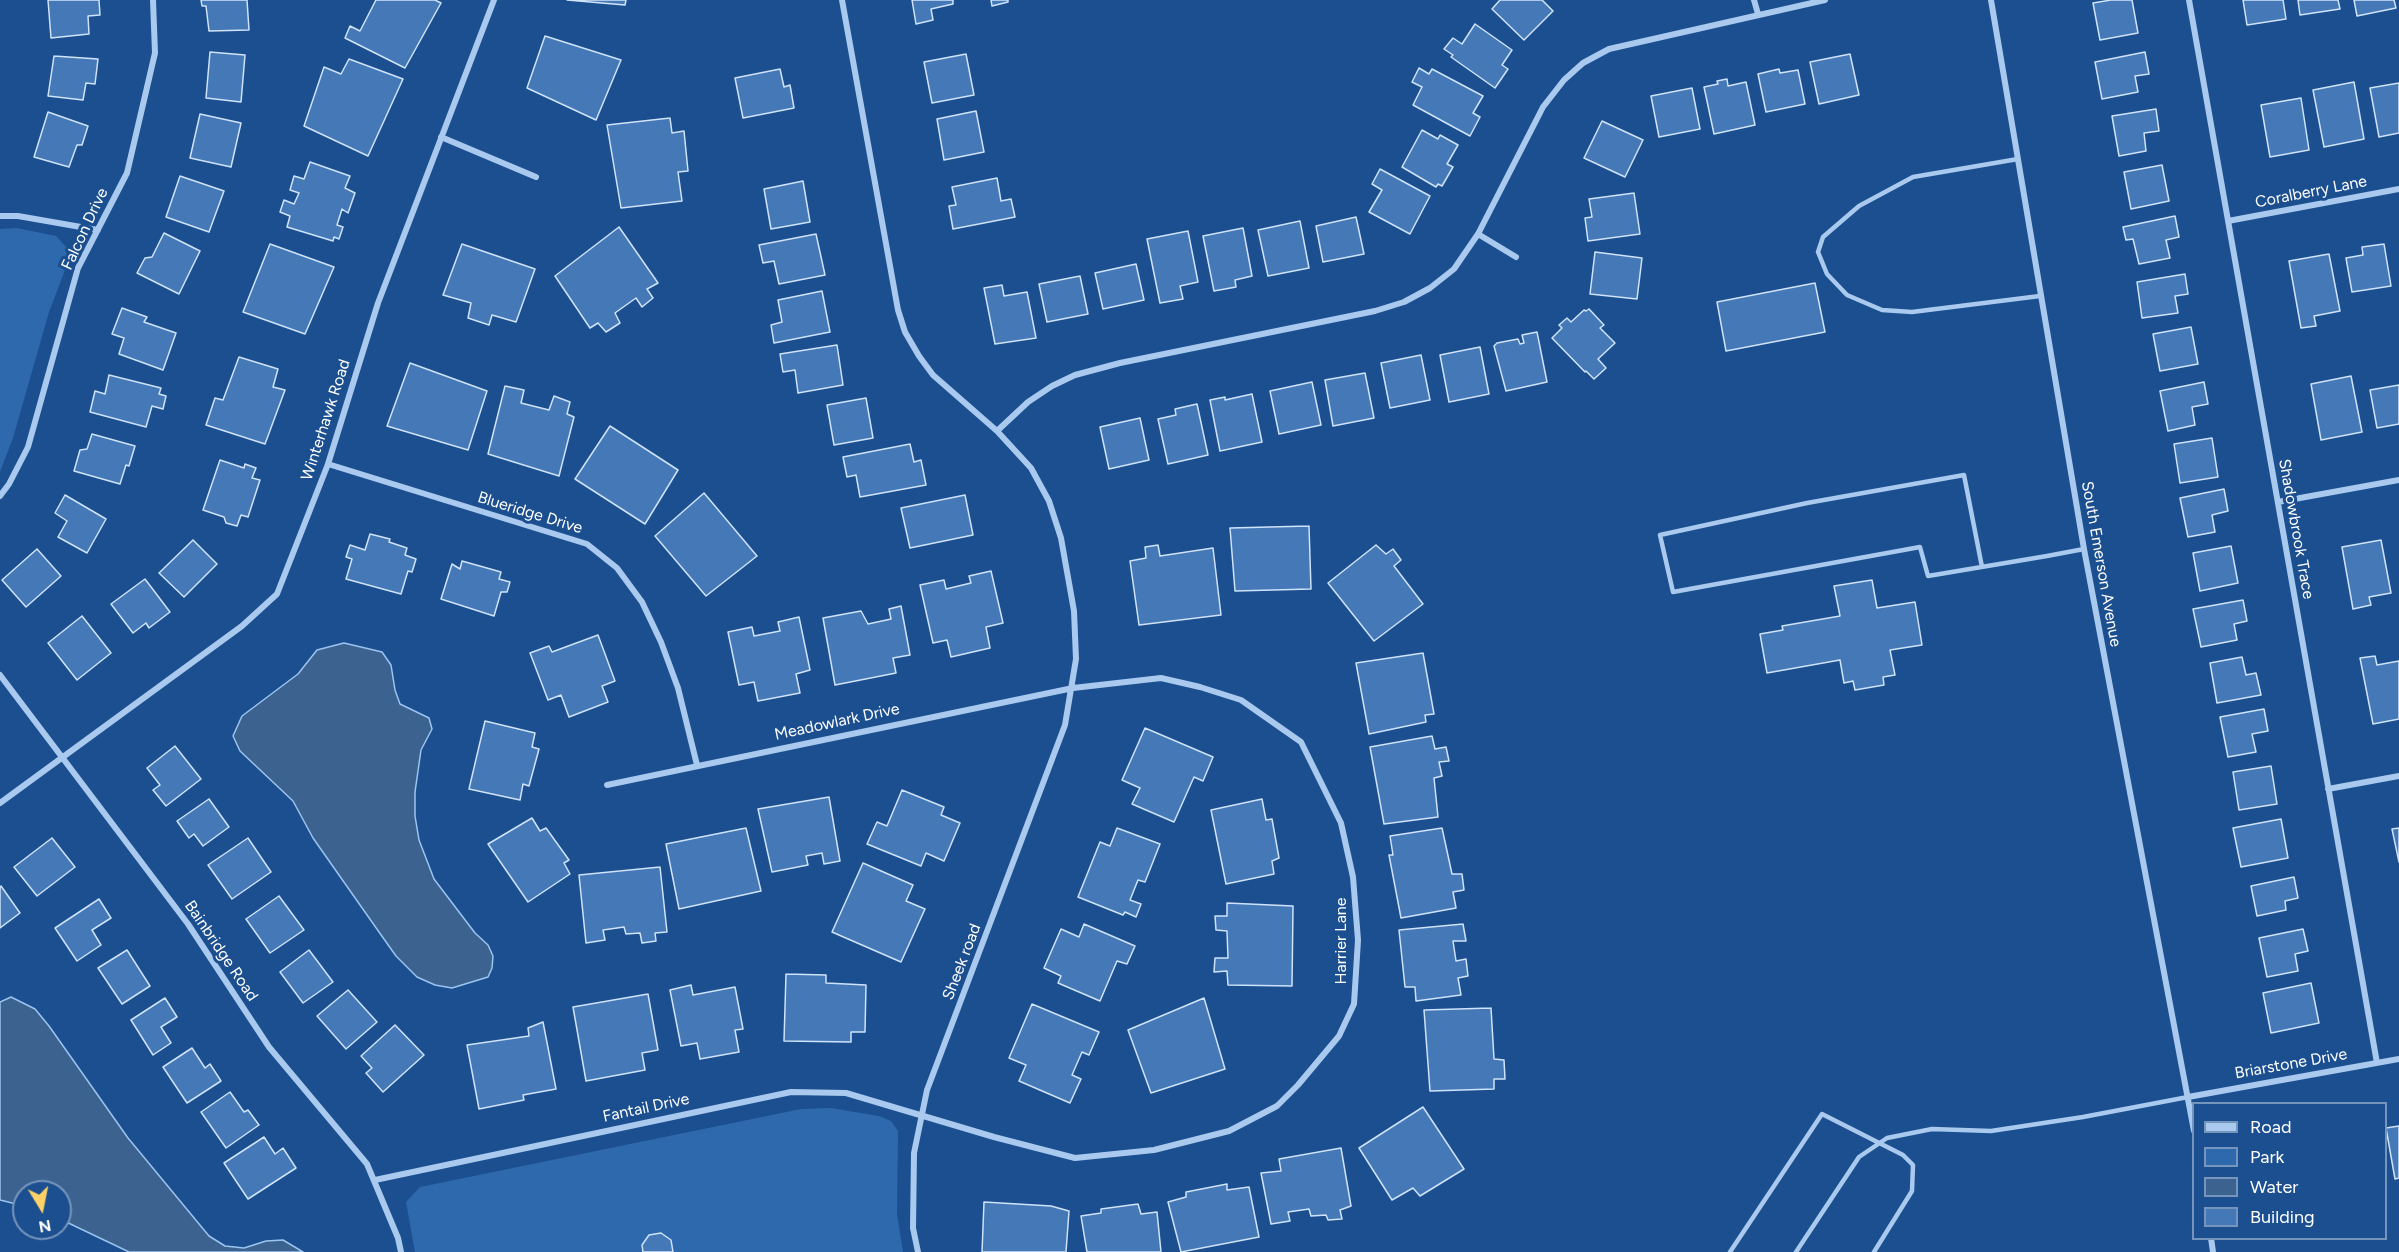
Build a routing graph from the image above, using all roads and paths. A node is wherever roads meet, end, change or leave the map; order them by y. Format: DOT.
graph roads {
  1 [pos="153,0"];
  2 [pos="494,0"];
  3 [pos="842,0"];
  4 [pos="1754,0"];
  5 [pos="1825,0"];
  6 [pos="1991,0"];
  7 [pos="2189,0"];
  8 [pos="1758,14"];
  9 [pos="441,137"];
  10 [pos="2018,159"];
  11 [pos="536,177"];
  12 [pos="2399,189"];
  13 [pos="0,216"];
  14 [pos="2228,221"];
  15 [pos="98,230"];
  16 [pos="1478,234"];
  17 [pos="1516,257"];
  18 [pos="2040,296"];
  19 [pos="997,430"];
  20 [pos="328,464"];
  21 [pos="2399,480"];
  22 [pos="0,496"];
  23 [pos="2278,502"];
  24 [pos="2084,549"];
  25 [pos="1982,567"];
  26 [pos="0,675"];
  27 [pos="1073,688"];
  28 [pos="63,758"];
  29 [pos="697,765"];
  30 [pos="2399,776"];
  31 [pos="607,785"];
  32 [pos="2328,789"];
  33 [pos="0,803"];
  34 [pos="2399,1059"];
  35 [pos="2377,1063"];
  36 [pos="2188,1097"];
  37 [pos="922,1114"];
  38 [pos="2192,1124"];
  39 [pos="1878,1143"];
  40 [pos="375,1180"];
  41 [pos="401,1252"];
  42 [pos="918,1252"];
  43 [pos="1730,1252"];
  44 [pos="1796,1252"];
  45 [pos="1874,1252"];
  1 -- 15 [label="street, Falcon Drive"];
  2 -- 9 [label="street, Winterhawk Road"];
  3 -- 19 [label="street, Sheek road"];
  4 -- 8 [label="street"];
  5 -- 8 [label="street"];
  6 -- 10 [label="street, South Emerson Avenue"];
  7 -- 14 [label="street, Shadowbrook Trace"];
  8 -- 16 [label="street"];
  9 -- 11 [label="street"];
  9 -- 20 [label="street, Winterhawk Road"];
  10 -- 18 [label="street, South Emerson Avenue"];
  10 -- 18 [label="lane"];
  12 -- 14 [label="street, Coralberry Lane"];
  13 -- 15 [label="street"];
  14 -- 23 [label="street, Shadowbrook Trace"];
  15 -- 22 [label="street, Falcon Drive"];
  16 -- 17 [label="street"];
  16 -- 19 [label="street"];
  18 -- 24 [label="street, South Emerson Avenue"];
  19 -- 27 [label="street, Sheek road"];
  20 -- 28 [label="street, Winterhawk Road"];
  20 -- 29 [label="street, Blueridge Drive"];
  21 -- 23 [label="street"];
  23 -- 32 [label="street, Shadowbrook Trace"];
  24 -- 25 [label="lane"];
  24 -- 36 [label="street, South Emerson Avenue"];
  25 -- 25 [label="lane"];
  26 -- 28 [label="street, Bainbridge Road"];
  27 -- 29 [label="street, Meadowlark Drive"];
  27 -- 37 [label="street, Sheek road"];
  27 -- 37 [label="street, Harrier Lane"];
  28 -- 33 [label="street, Winterhawk Road"];
  28 -- 40 [label="street, Bainbridge Road"];
  29 -- 31 [label="street, Meadowlark Drive"];
  30 -- 32 [label="street"];
  32 -- 35 [label="street, Shadowbrook Trace"];
  34 -- 35 [label="street, Briarstone Drive"];
  35 -- 36 [label="street, Briarstone Drive"];
  36 -- 38 [label="street, South Emerson Avenue"];
  36 -- 39 [label="lane"];
  37 -- 40 [label="street, Fantail Drive"];
  37 -- 42 [label="street, Sheek road"];
  39 -- 43 [label="lane"];
  39 -- 44 [label="lane"];
  39 -- 45 [label="lane"];
  40 -- 41 [label="street, Bainbridge Road"];
}
